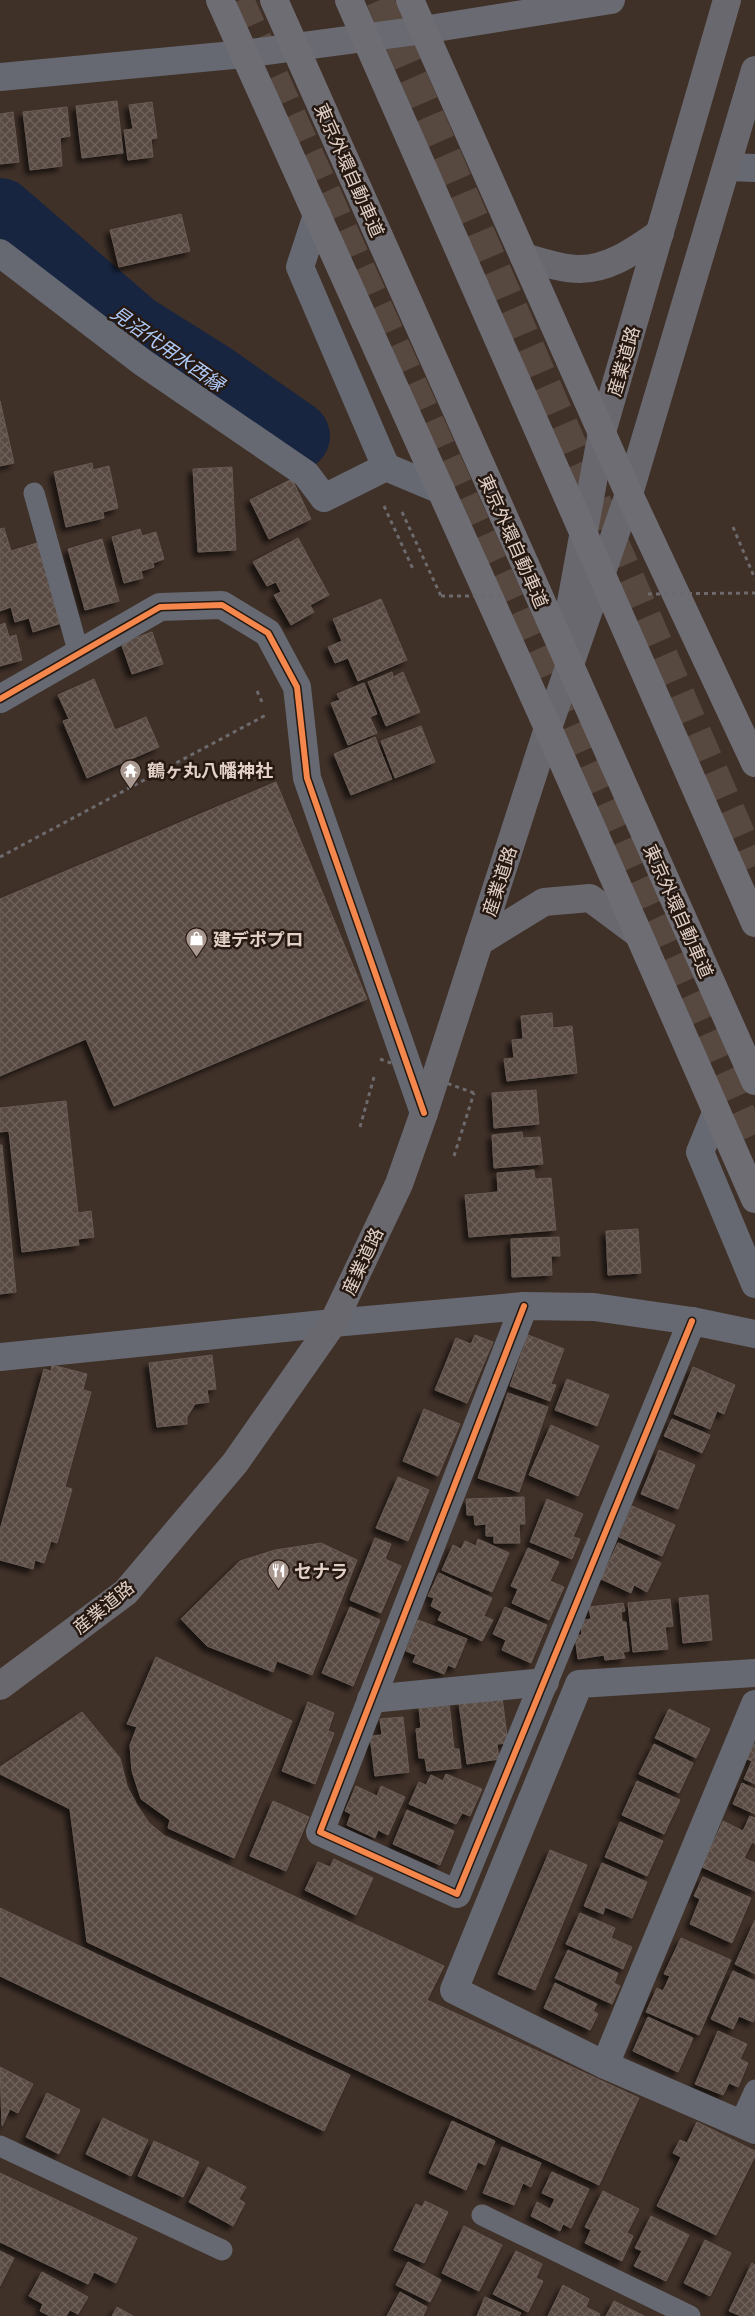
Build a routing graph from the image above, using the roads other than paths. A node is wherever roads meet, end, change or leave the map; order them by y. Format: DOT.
graph roads {
  1 [pos="220,0"];
  2 [pos="274,0"];
  3 [pos="349,0"];
  4 [pos="410,0"];
  5 [pos="611,0"];
  6 [pos="727,0"];
  7 [pos="423,30"];
  8 [pos="244,54"];
  9 [pos="755,70"];
  10 [pos="0,77"];
  11 [pos="727,167"];
  12 [pos="755,168"];
  13 [pos="317,215"];
  14 [pos="660,233"];
  15 [pos="0,253"];
  16 [pos="524,257"];
  17 [pos="602,432"];
  18 [pos="386,467"];
  19 [pos="441,490"];
  20 [pos="34,493"];
  21 [pos="630,494"];
  22 [pos="79,654"];
  23 [pos="0,699"];
  24 [pos="744,722"];
  25 [pos="548,728"];
  26 [pos="755,763"];
  27 [pos="755,923"];
  28 [pos="637,933"];
  29 [pos="479,942"];
  30 [pos="755,1081"];
  31 [pos="424,1113"];
  32 [pos="716,1113"];
  33 [pos="755,1199"];
  34 [pos="755,1284"];
  35 [pos="524,1306"];
  36 [pos="692,1321"];
  37 [pos="333,1323"];
  38 [pos="755,1334"];
  39 [pos="0,1356"];
  40 [pos="755,1673"];
  41 [pos="544,1682"];
  42 [pos="0,1686"];
  43 [pos="371,1699"];
  44 [pos="755,1704"];
  45 [pos="605,2064"];
  46 [pos="755,2090"];
  47 [pos="748,2126"];
  48 [pos="0,2146"];
  49 [pos="482,2215"];
  50 [pos="222,2250"];
  51 [pos="690,2316"];
  1 -- 8 [label="highway"];
  2 -- 30 [label="highway, 東京外環自動車道, bridge"];
  3 -- 27 [label="highway, bridge"];
  4 -- 7 [label="highway"];
  5 -- 7 [label="street"];
  6 -- 14 [label="main road, 産業道路"];
  7 -- 8 [label="street"];
  7 -- 16 [label="highway"];
  8 -- 10 [label="street"];
  8 -- 13 [label="highway"];
  9 -- 11 [label="main road, 産業道路"];
  11 -- 12 [label="street"];
  11 -- 21 [label="main road, 産業道路"];
  13 -- 18 [label="street"];
  13 -- 19 [label="highway"];
  14 -- 16 [label="main road"];
  14 -- 17 [label="main road, 産業道路"];
  15 -- 18 [label="street"];
  16 -- 17 [label="highway"];
  17 -- 21 [label="highway"];
  17 -- 25 [label="main road, 産業道路"];
  18 -- 19 [label="street"];
  19 -- 25 [label="highway"];
  20 -- 22 [label="lane"];
  21 -- 24 [label="highway"];
  21 -- 25 [label="main road, 産業道路"];
  22 -- 23 [label="street"];
  22 -- 31 [label="street"];
  24 -- 26 [label="highway"];
  25 -- 28 [label="highway"];
  25 -- 29 [label="main road, 産業道路"];
  28 -- 29 [label="main road"];
  28 -- 32 [label="highway"];
  29 -- 31 [label="main road, 産業道路"];
  31 -- 37 [label="main road, 産業道路"];
  32 -- 33 [label="highway"];
  32 -- 34 [label="street"];
  35 -- 36 [label="street"];
  35 -- 37 [label="street"];
  35 -- 43 [label="street"];
  36 -- 38 [label="street"];
  36 -- 41 [label="street"];
  37 -- 39 [label="street"];
  37 -- 42 [label="main road, 産業道路"];
  40 -- 45 [label="street"];
  41 -- 43 [label="street"];
  41 -- 43 [label="street"];
  44 -- 45 [label="street"];
  45 -- 47 [label="street"];
  46 -- 47 [label="lane"];
  48 -- 50 [label="lane"];
  49 -- 51 [label="lane"];
}
